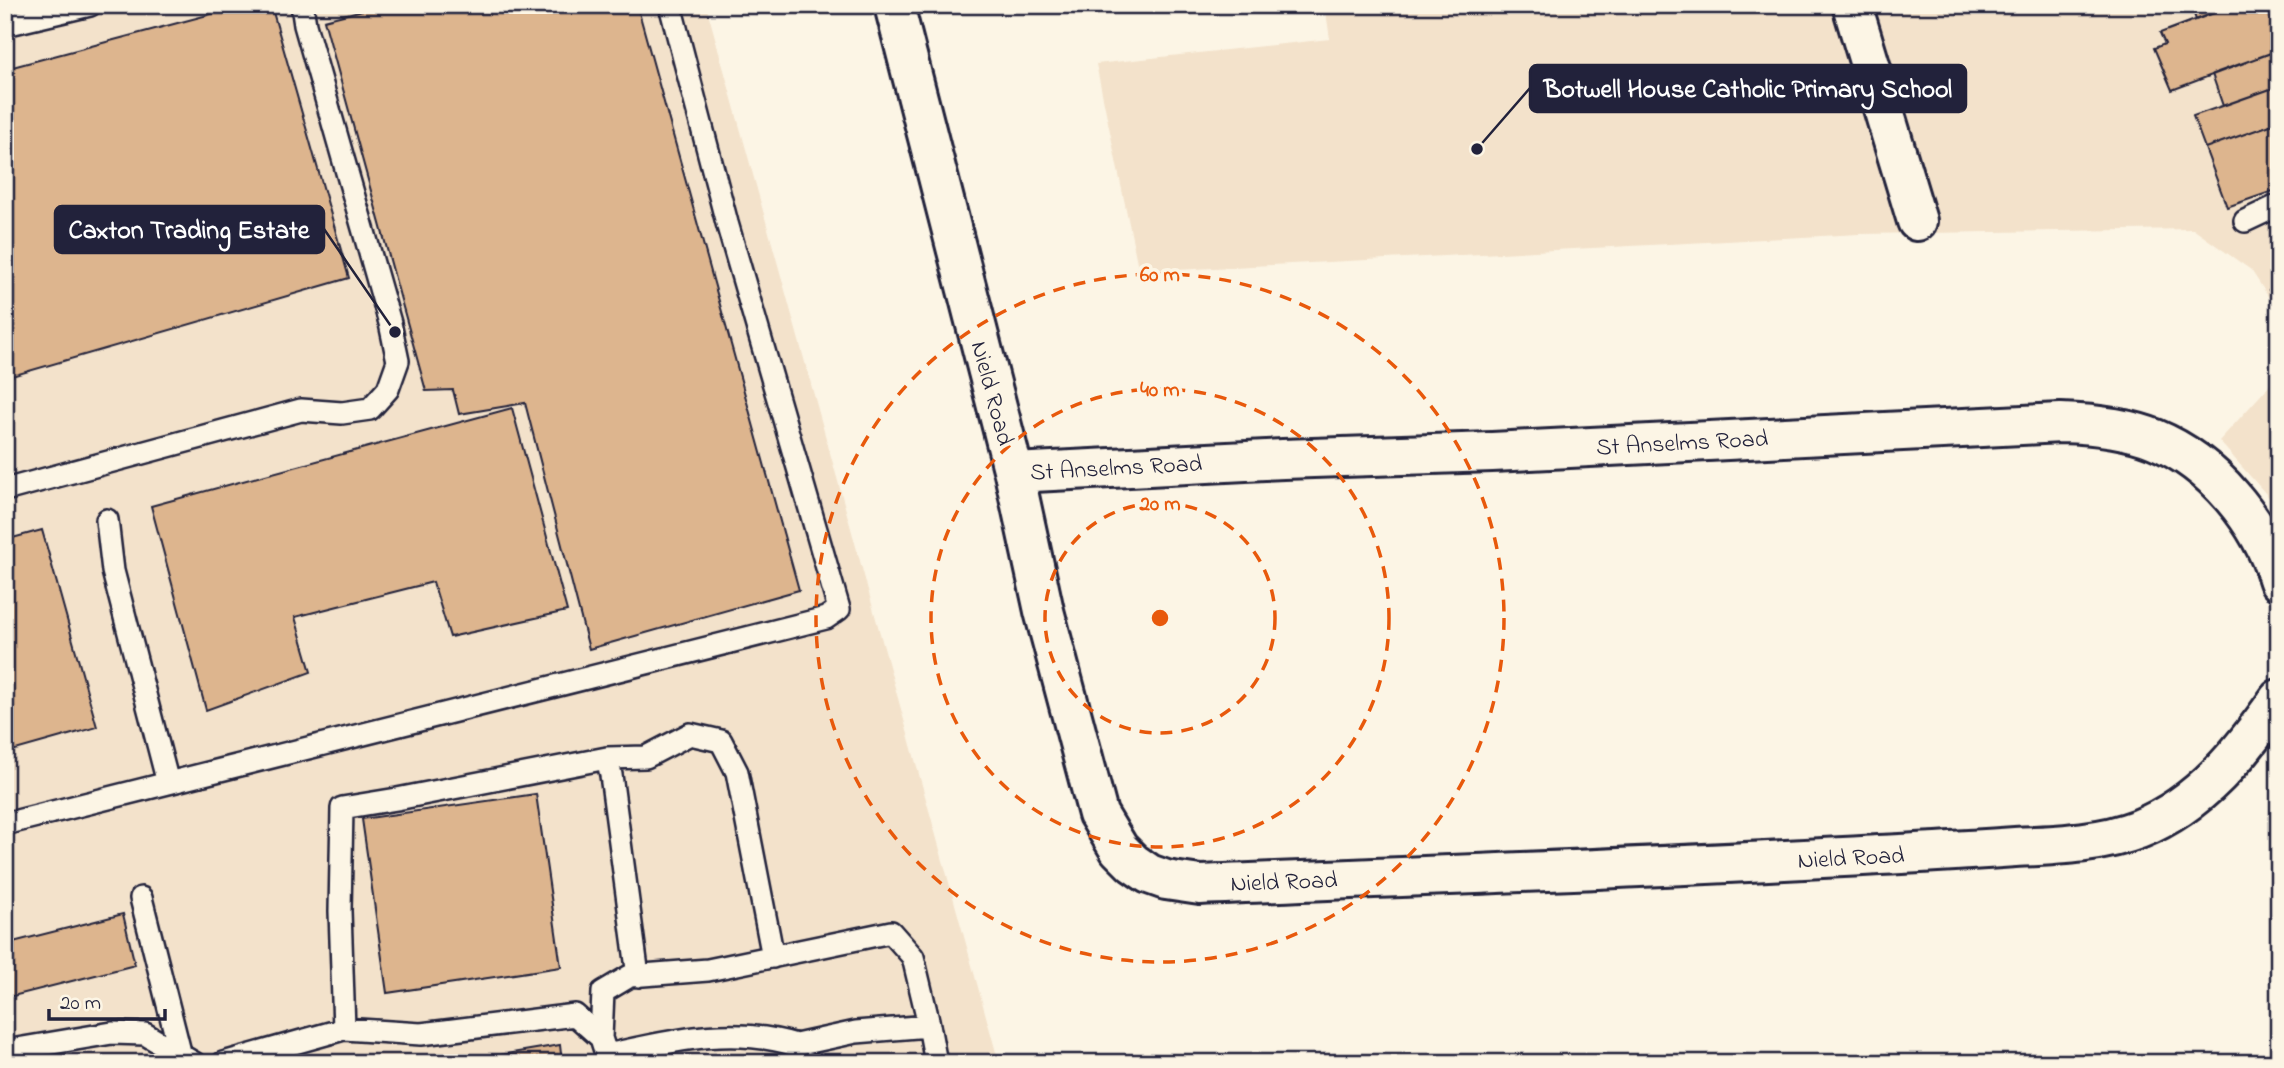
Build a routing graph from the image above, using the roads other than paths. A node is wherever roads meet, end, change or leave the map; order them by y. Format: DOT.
graph roads {
  1 [pos="90,5"];
  2 [pos="302,5"];
  3 [pos="670,5"];
  4 [pos="894,5"];
  5 [pos="1852,5"];
  6 [pos="5,26"];
  7 [pos="2279,205"];
  8 [pos="1917,221"];
  9 [pos="2245,221"];
  10 [pos="1014,472"];
  11 [pos="5,490"];
  12 [pos="107,520"];
  13 [pos="2279,581"];
  14 [pos="2279,699"];
  15 [pos="607,758"];
  16 [pos="168,783"];
  17 [pos="5,824"];
  18 [pos="141,898"];
  19 [pos="773,957"];
  20 [pos="638,976"];
  21 [pos="929,1026"];
  22 [pos="344,1029"];
  23 [pos="5,1051"];
  24 [pos="606,1052"];
  25 [pos="796,1054"];
  26 [pos="188,1059"];
  27 [pos="230,1062"];
  28 [pos="936,1063"];
  1 -- 6 [label="lane"];
  2 -- 11 [label="lane"];
  3 -- 16 [label="lane"];
  4 -- 10 [label="street, Nield Road"];
  5 -- 8 [label="street"];
  7 -- 9 [label="lane"];
  10 -- 13 [label="street, St Anselms Road"];
  10 -- 14 [label="street, Nield Road"];
  12 -- 16 [label="lane"];
  15 -- 19 [label="lane"];
  15 -- 20 [label="lane"];
  15 -- 22 [label="lane"];
  16 -- 17 [label="lane"];
  18 -- 26 [label="lane"];
  19 -- 20 [label="lane"];
  19 -- 21 [label="lane"];
  20 -- 24 [label="lane"];
  21 -- 25 [label="lane"];
  21 -- 28 [label="lane"];
  22 -- 24 [label="lane"];
  22 -- 27 [label="lane"];
  23 -- 26 [label="lane"];
  24 -- 25 [label="lane"];
}
